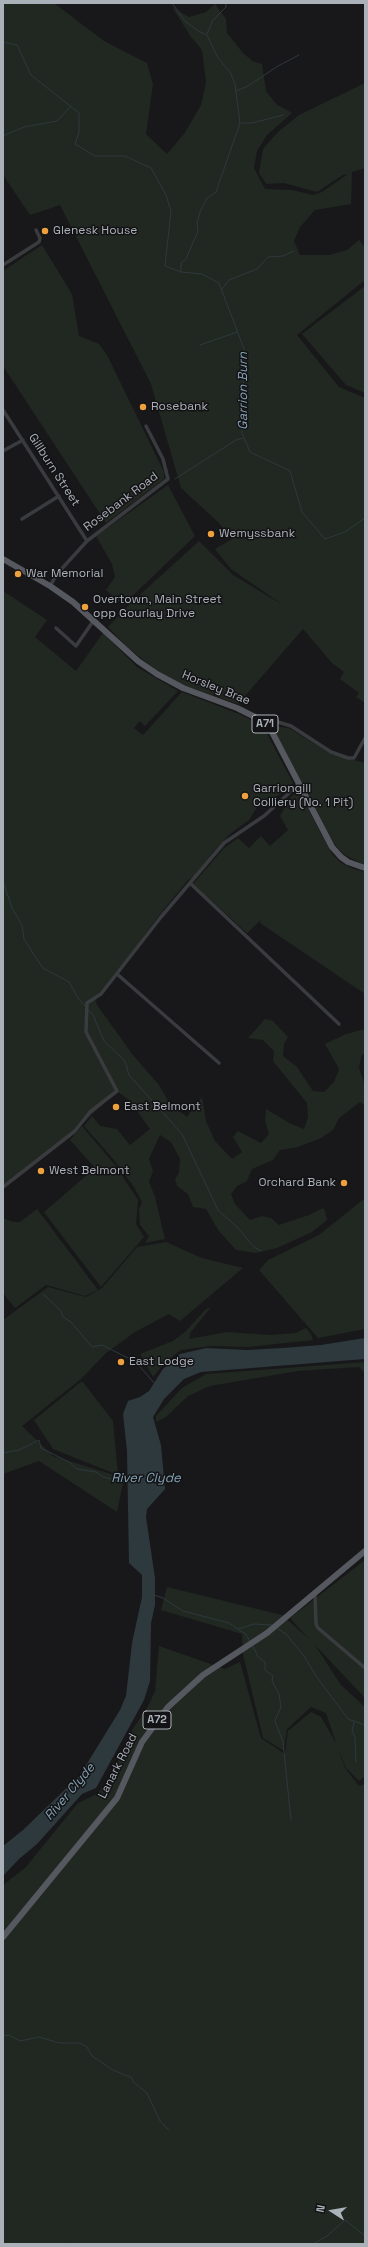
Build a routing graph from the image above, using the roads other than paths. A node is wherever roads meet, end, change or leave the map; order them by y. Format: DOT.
graph roads {
  1 [pos="36,230"];
  2 [pos="3,265"];
  3 [pos="3,410"];
  4 [pos="146,426"];
  5 [pos="23,440"];
  6 [pos="3,451"];
  7 [pos="59,496"];
  8 [pos="22,519"];
  9 [pos="87,541"];
  10 [pos="3,559"];
  11 [pos="50,586"];
  12 [pos="94,620"];
  13 [pos="56,628"];
  14 [pos="260,719"];
  15 [pos="365,738"];
  16 [pos="299,784"];
  17 [pos="365,868"];
  18 [pos="190,884"];
  19 [pos="117,974"];
  20 [pos="339,1024"];
  21 [pos="219,1063"];
  22 [pos="3,1187"];
  23 [pos="365,1551"];
  24 [pos="314,1594"];
  25 [pos="365,1668"];
  26 [pos="3,1938"];
  1 -- 2 [label="street"];
  3 -- 5 [label="street, Gillburn Street"];
  4 -- 9 [label="street, Rosebank Road"];
  5 -- 6 [label="street"];
  5 -- 7 [label="street, Gillburn Street"];
  7 -- 8 [label="street"];
  7 -- 9 [label="street, Gillburn Street"];
  9 -- 11 [label="street, Rosebank Road"];
  10 -- 11 [label="main road, A71"];
  11 -- 12 [label="main road, A71"];
  12 -- 13 [label="street"];
  12 -- 14 [label="main road, Horsley Brae / A71"];
  14 -- 15 [label="street"];
  14 -- 16 [label="main road, Horsley Brae / A71"];
  16 -- 17 [label="main road, Horsley Brae / A71"];
  16 -- 18 [label="street"];
  18 -- 19 [label="street"];
  18 -- 20 [label="street"];
  19 -- 21 [label="street"];
  19 -- 22 [label="street"];
  23 -- 24 [label="main road, Lanark Road / A72"];
  24 -- 25 [label="street"];
  24 -- 26 [label="main road, Lanark Road / A72"];
}
